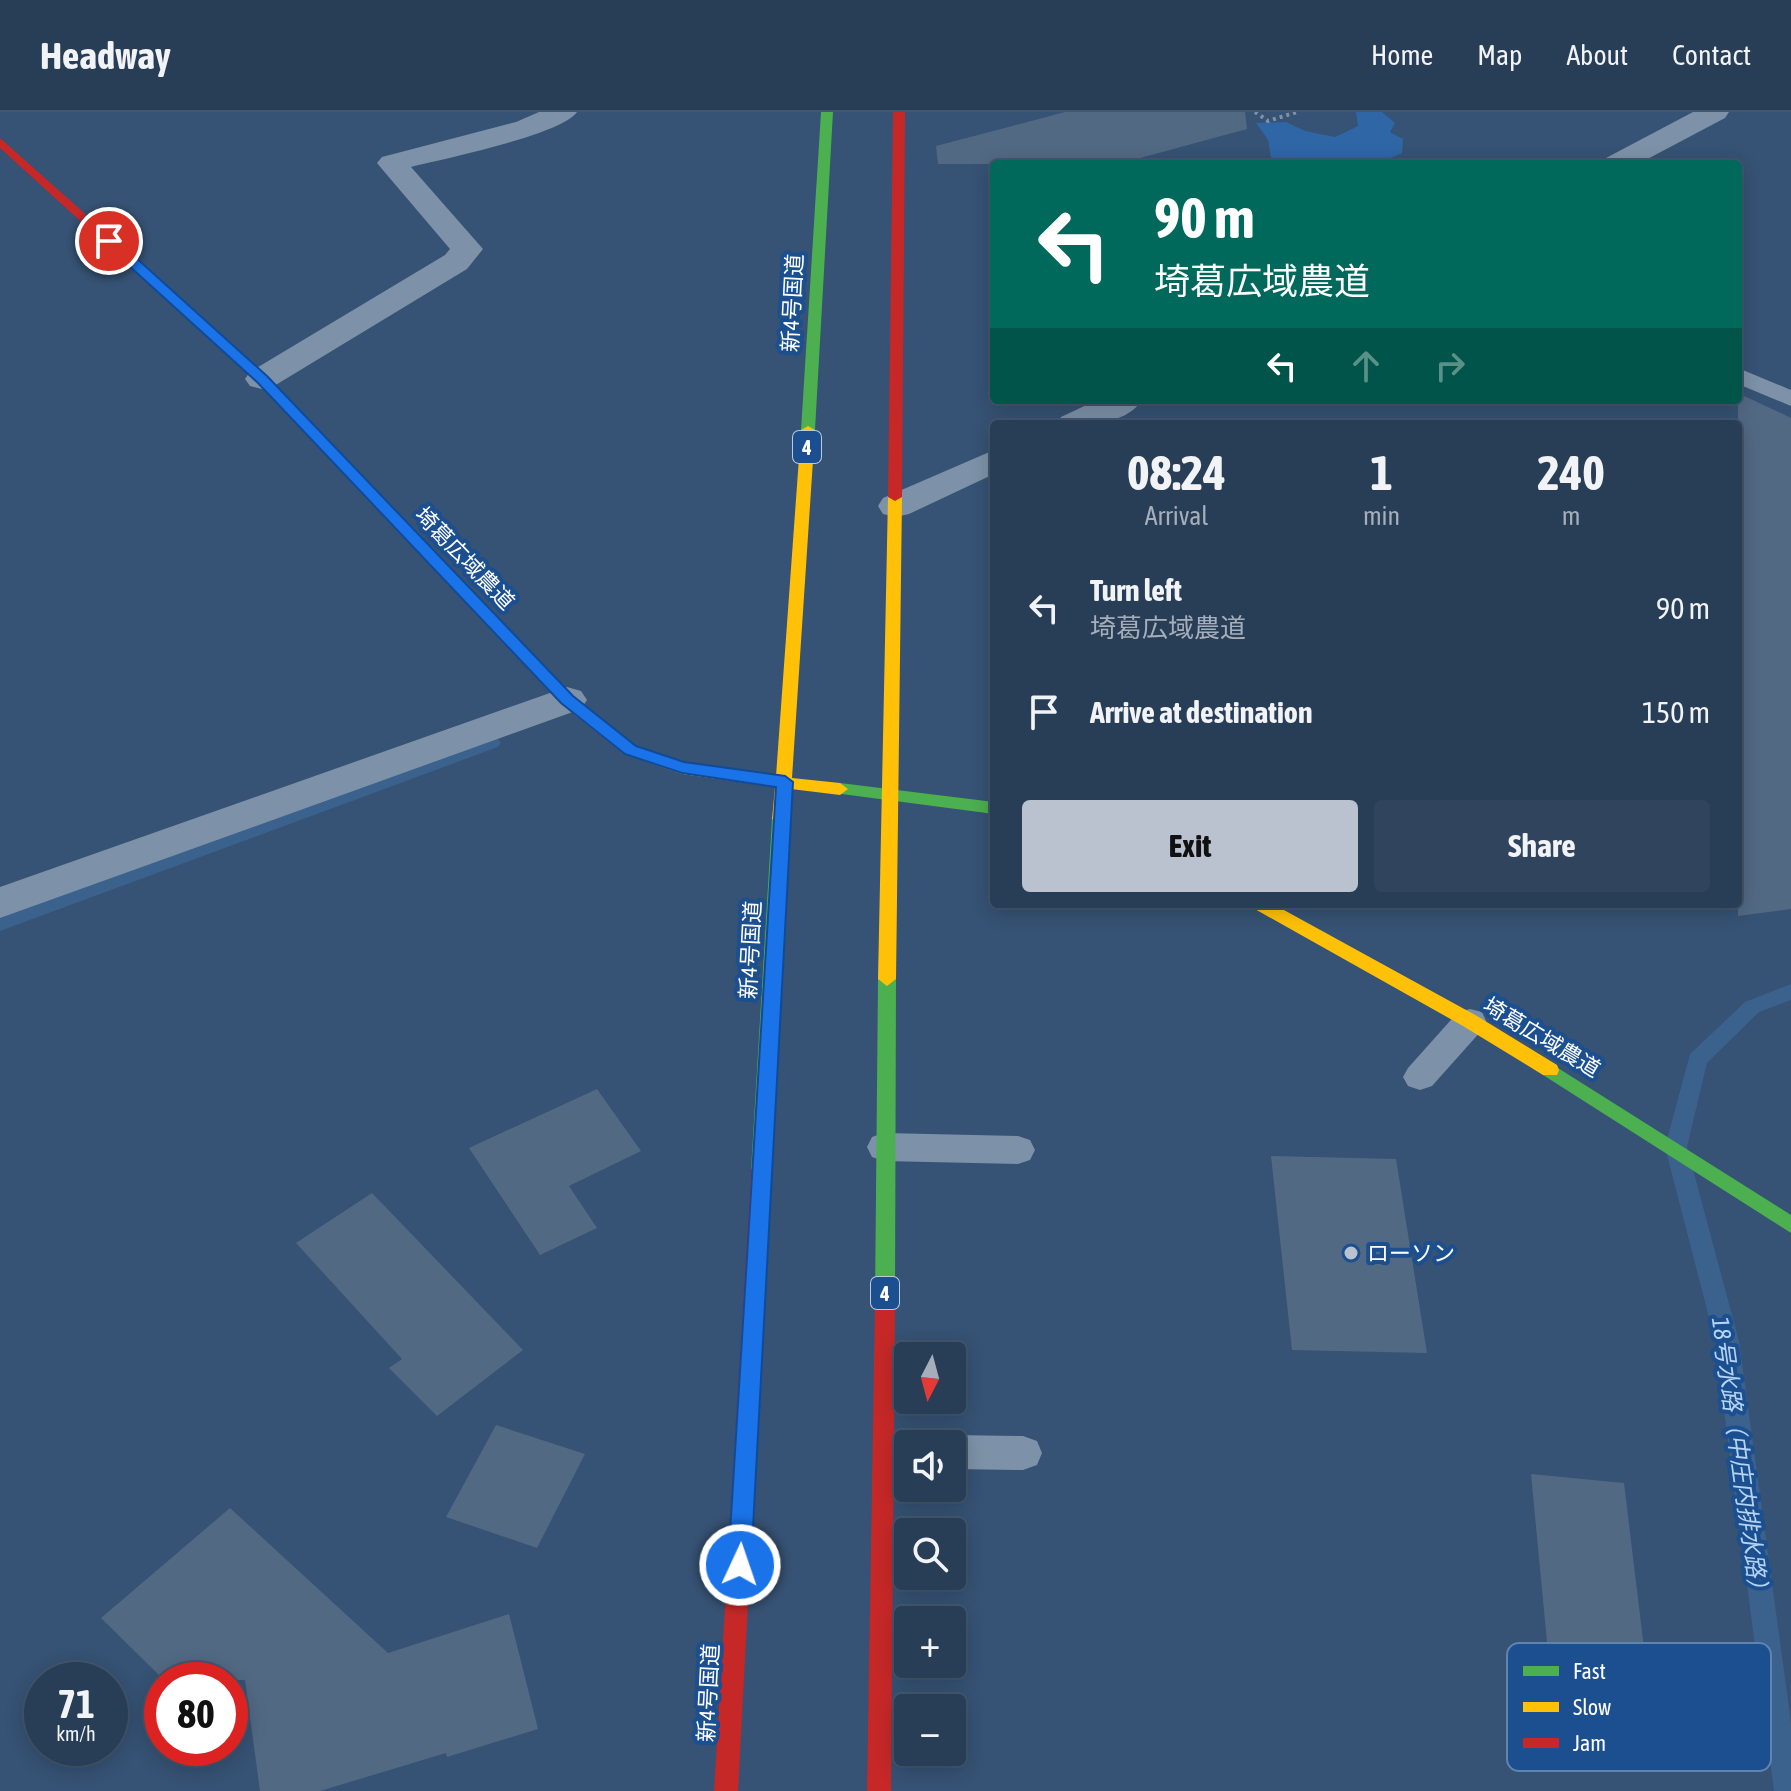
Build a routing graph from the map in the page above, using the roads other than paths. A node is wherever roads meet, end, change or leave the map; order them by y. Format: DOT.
graph roads {
  1 [pos="563,112"];
  2 [pos="827,112"];
  3 [pos="899,112"];
  4 [pos="1715,112"];
  5 [pos="0,142"];
  6 [pos="1624,160"];
  7 [pos="1742,377"];
  8 [pos="262,379"];
  9 [pos="1791,399"];
  10 [pos="1116,404"];
  11 [pos="1082,420"];
  12 [pos="990,463"];
  13 [pos="896,506"];
  14 [pos="567,700"];
  15 [pos="785,782"];
  16 [pos="892,794"];
  17 [pos="990,807"];
  18 [pos="0,903"];
  19 [pos="1266,908"];
  20 [pos="1470,1021"];
  21 [pos="1420,1077"];
  22 [pos="884,1147"];
  23 [pos="1018,1150"];
  24 [pos="1791,1225"];
  25 [pos="896,1430"];
  26 [pos="966,1452"];
  27 [pos="1023,1453"];
  28 [pos="894,1502"];
  29 [pos="724,1790"];
  30 [pos="879,1791"];
  1 -- 8 [label="street"];
  2 -- 15 [label="main road, 新4号国道 / 4"];
  3 -- 13 [label="main road, 4"];
  4 -- 6 [label="street"];
  5 -- 8 [label="main road, 埼葛広域農道"];
  7 -- 9 [label="lane"];
  8 -- 14 [label="main road, 埼葛広域農道"];
  10 -- 11 [label="street"];
  12 -- 13 [label="street"];
  13 -- 16 [label="main road, 4"];
  14 -- 15 [label="main road, 埼葛広域農道"];
  14 -- 18 [label="street"];
  15 -- 16 [label="main road, 埼葛広域農道"];
  15 -- 29 [label="main road, 新4号国道 / 4"];
  16 -- 17 [label="main road, 埼葛広域農道"];
  16 -- 22 [label="main road, 4"];
  19 -- 20 [label="main road, 埼葛広域農道"];
  20 -- 21 [label="lane"];
  20 -- 24 [label="main road, 埼葛広域農道"];
  22 -- 23 [label="lane"];
  22 -- 25 [label="main road, 4"];
  26 -- 27 [label="lane"];
  28 -- 30 [label="main road, 4"];
}
